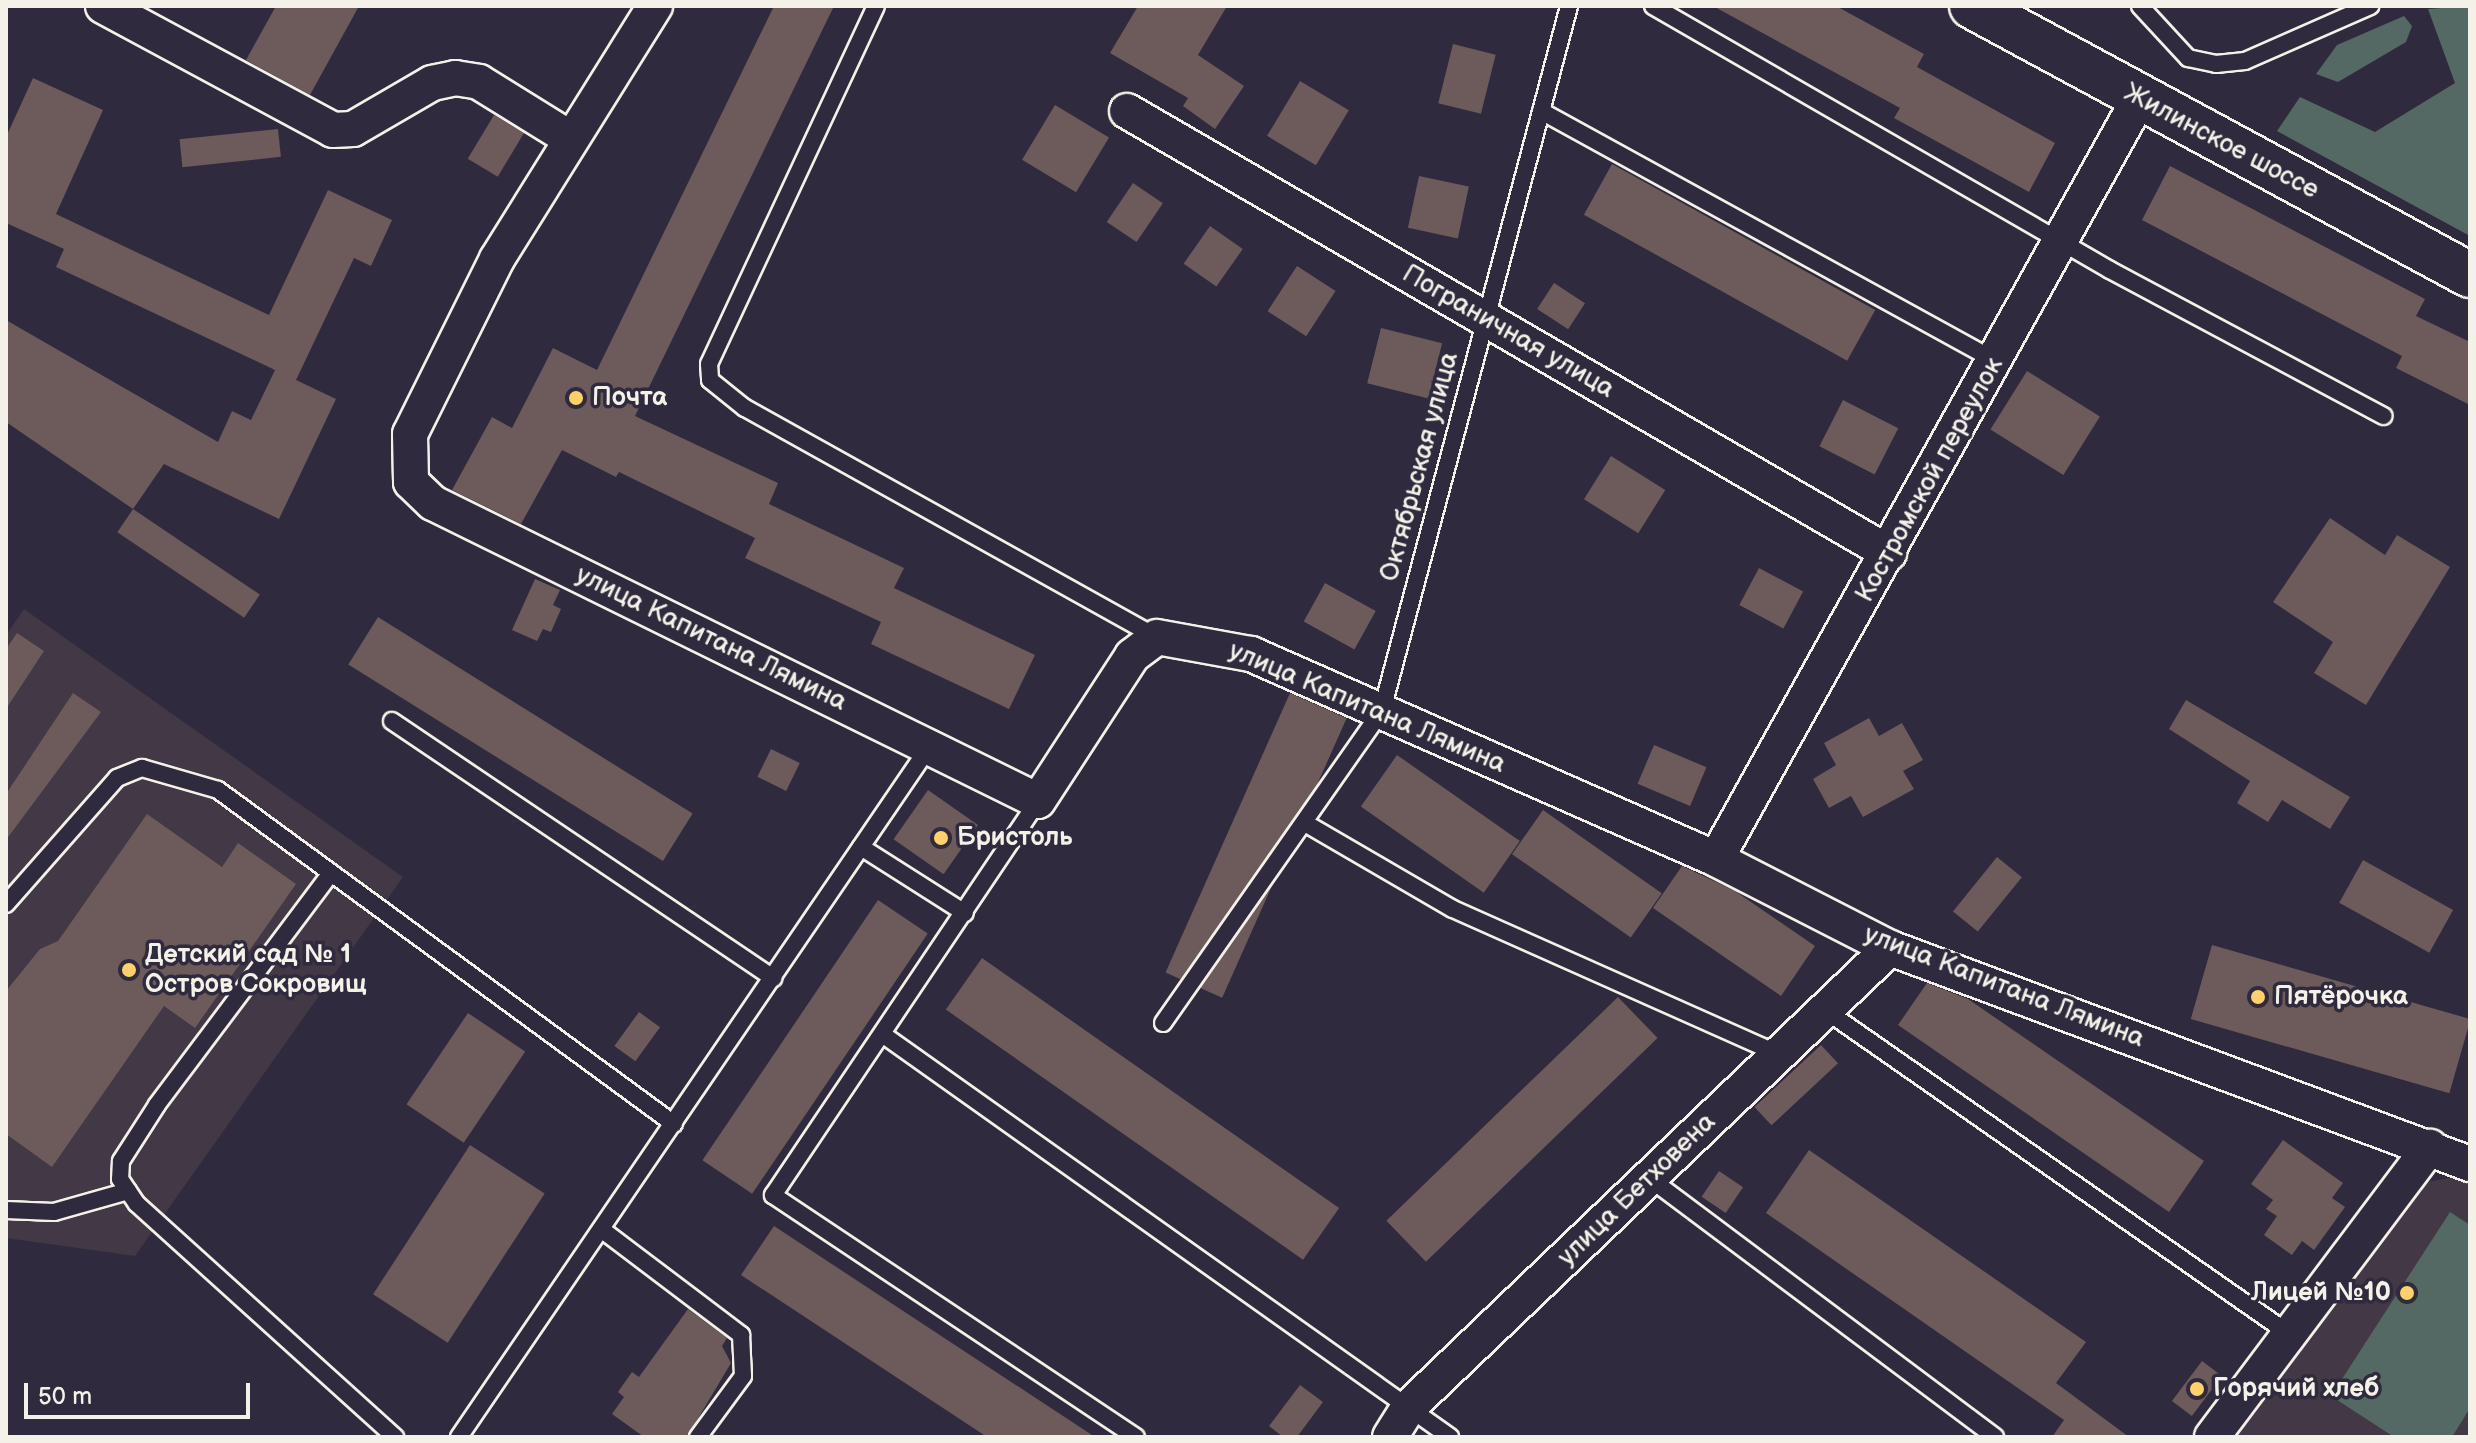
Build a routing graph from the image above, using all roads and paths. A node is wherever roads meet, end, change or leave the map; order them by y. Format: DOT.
graph roads {
  1 [pos="103,6"];
  2 [pos="655,6"];
  3 [pos="876,6"];
  4 [pos="1569,6"];
  5 [pos="1653,6"];
  6 [pos="1972,6"];
  7 [pos="2140,6"];
  8 [pos="2370,6"];
  9 [pos="2139,99"];
  10 [pos="1127,111"];
  11 [pos="1541,111"];
  12 [pos="571,139"];
  13 [pos="2065,238"];
  14 [pos="2470,275"];
  15 [pos="1484,318"];
  16 [pos="1996,361"];
  17 [pos="2384,416"];
  18 [pos="1889,553"];
  19 [pos="1157,637"];
  20 [pos="1382,710"];
  21 [pos="392,721"];
  22 [pos="929,747"];
  23 [pos="1038,801"];
  24 [pos="1305,823"];
  25 [pos="861,847"];
  26 [pos="1716,859"];
  27 [pos="331,873"];
  28 [pos="6,904"];
  29 [pos="965,913"];
  30 [pos="1890,948"];
  31 [pos="773,978"];
  32 [pos="1825,1010"];
  33 [pos="1163,1023"];
  34 [pos="885,1036"];
  35 [pos="1779,1054"];
  36 [pos="674,1124"];
  37 [pos="2430,1147"];
  38 [pos="2470,1164"];
  39 [pos="1649,1178"];
  40 [pos="128,1191"];
  41 [pos="6,1210"];
  42 [pos="601,1229"];
  43 [pos="2288,1333"];
  44 [pos="1409,1407"];
  45 [pos="395,1437"];
  46 [pos="459,1437"];
  47 [pos="698,1437"];
  48 [pos="1136,1437"];
  49 [pos="1390,1437"];
  50 [pos="1450,1437"];
  51 [pos="1995,1437"];
  52 [pos="2212,1437"];
  1 -- 12 [label="street"];
  2 -- 12 [label="street, улица Капитана Лямина"];
  3 -- 19 [label="lane"];
  4 -- 11 [label="lane, Октябрьская улица"];
  5 -- 13 [label="lane"];
  6 -- 9 [label="street, Жилинское шоссе"];
  7 -- 8 [label="lane"];
  9 -- 13 [label="street, Костромской переулок"];
  9 -- 14 [label="street, Жилинское шоссе"];
  10 -- 15 [label="street, Пограничная улица"];
  11 -- 15 [label="lane, Октябрьская улица"];
  11 -- 16 [label="lane"];
  12 -- 22 [label="street, улица Капитана Лямина"];
  13 -- 16 [label="street, Костромской переулок"];
  13 -- 17 [label="lane"];
  15 -- 18 [label="street, Пограничная улица"];
  15 -- 20 [label="lane, Октябрьская улица"];
  16 -- 18 [label="street, Костромской переулок"];
  18 -- 26 [label="street, Костромской переулок"];
  19 -- 20 [label="street, улица Капитана Лямина"];
  19 -- 23 [label="street"];
  20 -- 24 [label="lane, Октябрьская улица"];
  20 -- 26 [label="street, улица Капитана Лямина"];
  21 -- 31 [label="lane"];
  22 -- 23 [label="street, улица Капитана Лямина"];
  22 -- 25 [label="lane"];
  23 -- 29 [label="lane"];
  24 -- 33 [label="lane, Октябрьская улица"];
  24 -- 35 [label="lane"];
  25 -- 29 [label="lane"];
  25 -- 31 [label="lane"];
  26 -- 30 [label="street, улица Капитана Лямина"];
  27 -- 28 [label="lane"];
  27 -- 36 [label="lane"];
  27 -- 40 [label="lane"];
  29 -- 34 [label="lane"];
  30 -- 32 [label="street, улица Бетховена"];
  30 -- 37 [label="street, улица Капитана Лямина"];
  31 -- 36 [label="lane"];
  32 -- 35 [label="street, улица Бетховена"];
  32 -- 43 [label="lane"];
  34 -- 44 [label="lane"];
  34 -- 48 [label="lane"];
  35 -- 39 [label="street, улица Бетховена"];
  36 -- 42 [label="lane"];
  37 -- 38 [label="street, улица Капитана Лямина"];
  37 -- 43 [label="street"];
  39 -- 44 [label="street, улица Бетховена"];
  39 -- 51 [label="lane"];
  40 -- 41 [label="lane"];
  40 -- 45 [label="lane"];
  42 -- 46 [label="lane"];
  42 -- 47 [label="lane"];
  43 -- 52 [label="street"];
  44 -- 49 [label="street, улица Бетховена"];
  44 -- 50 [label="lane"];
}
